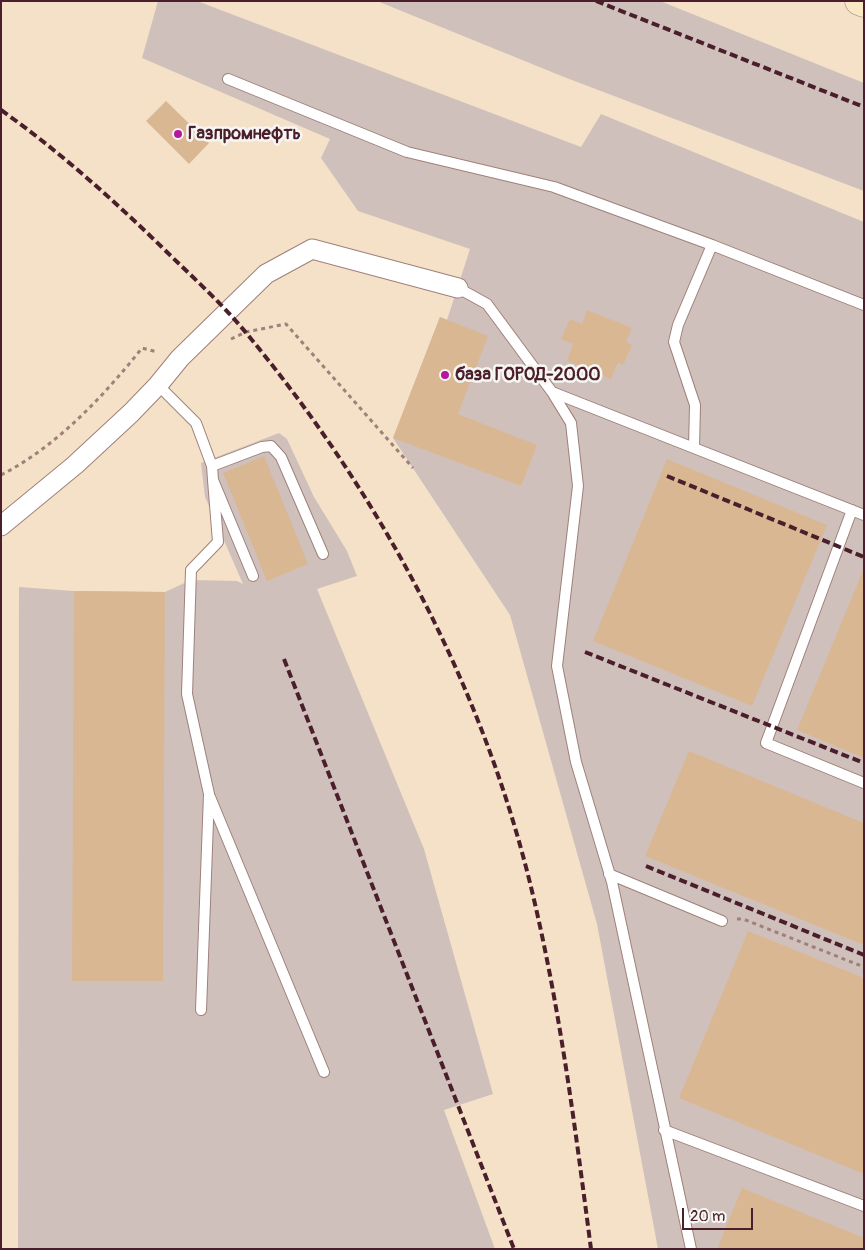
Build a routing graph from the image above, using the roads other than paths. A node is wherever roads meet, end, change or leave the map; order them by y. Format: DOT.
graph roads {
  1 [pos="858,1"];
  2 [pos="864,3"];
  3 [pos="228,79"];
  4 [pos="712,245"];
  5 [pos="458,288"];
  6 [pos="864,306"];
  7 [pos="158,385"];
  8 [pos="552,392"];
  9 [pos="694,448"];
  10 [pos="212,466"];
  11 [pos="213,480"];
  12 [pos="852,510"];
  13 [pos="864,515"];
  14 [pos="1,526"];
  15 [pos="323,554"];
  16 [pos="253,576"];
  17 [pos="864,783"];
  18 [pos="209,794"];
  19 [pos="609,874"];
  20 [pos="722,921"];
  21 [pos="201,1010"];
  22 [pos="324,1072"];
  23 [pos="664,1130"];
  24 [pos="864,1206"];
  25 [pos="691,1249"];
  1 -- 2 [label="main road"];
  3 -- 4 [label="lane"];
  4 -- 6 [label="lane"];
  4 -- 9 [label="lane"];
  5 -- 7 [label="street"];
  5 -- 8 [label="lane"];
  7 -- 10 [label="lane"];
  7 -- 14 [label="street"];
  8 -- 9 [label="lane"];
  8 -- 19 [label="lane"];
  9 -- 12 [label="lane"];
  10 -- 11 [label="lane"];
  10 -- 15 [label="lane"];
  11 -- 16 [label="lane"];
  11 -- 18 [label="lane"];
  12 -- 13 [label="lane"];
  12 -- 17 [label="lane"];
  18 -- 21 [label="lane"];
  18 -- 22 [label="lane"];
  19 -- 20 [label="lane"];
  19 -- 23 [label="lane"];
  23 -- 24 [label="lane"];
  23 -- 25 [label="lane"];
}
